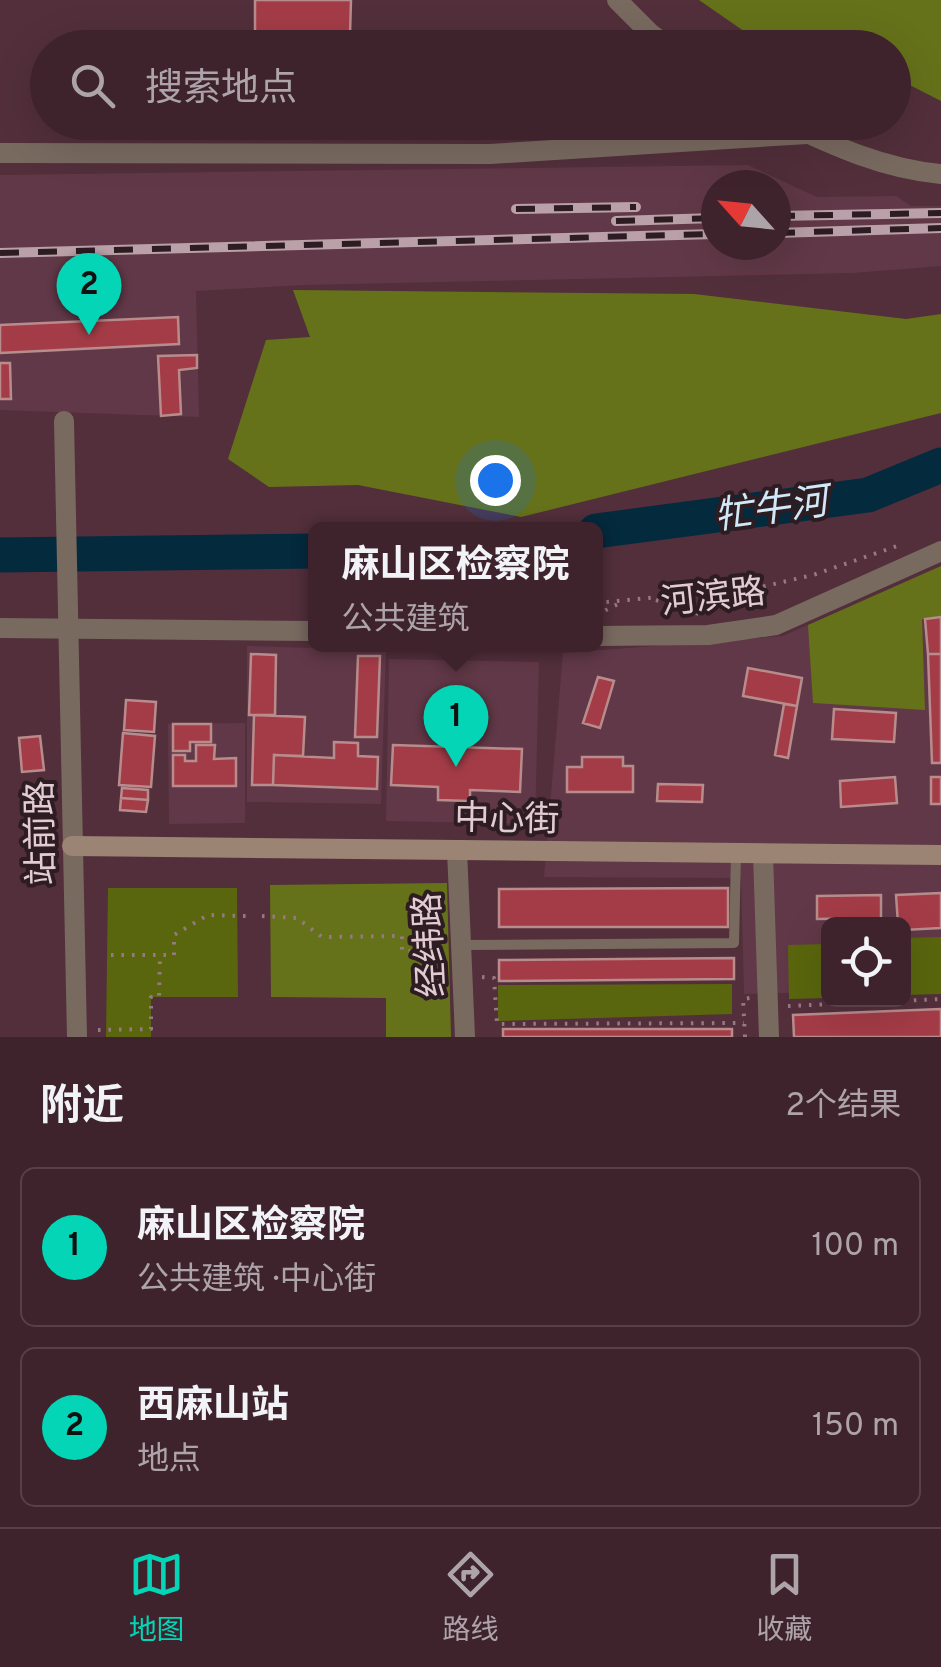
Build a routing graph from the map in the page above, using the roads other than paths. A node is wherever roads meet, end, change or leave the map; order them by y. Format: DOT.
graph roads {
  1 [pos="618,0"];
  2 [pos="647,30"];
  3 [pos="712,140"];
  4 [pos="820,140"];
  5 [pos="0,153"];
  6 [pos="941,174"];
  7 [pos="64,422"];
  8 [pos="941,551"];
  9 [pos="0,628"];
  10 [pos="68,628"];
  11 [pos="308,631"];
  12 [pos="603,636"];
  13 [pos="72,846"];
  14 [pos="457,850"];
  15 [pos="736,854"];
  16 [pos="763,854"];
  17 [pos="941,855"];
  18 [pos="461,948"];
  19 [pos="77,1034"];
  20 [pos="465,1037"];
  21 [pos="769,1037"];
  1 -- 2 [label="street"];
  3 -- 5 [label="street"];
  4 -- 6 [label="street"];
  7 -- 10 [label="street, 站前路"];
  8 -- 12 [label="street, 河滨路"];
  9 -- 10 [label="street"];
  10 -- 11 [label="street"];
  10 -- 13 [label="street, 站前路"];
  13 -- 14 [label="main road, 中心街"];
  13 -- 19 [label="street, 站前路"];
  14 -- 15 [label="main road, 中心街"];
  14 -- 18 [label="street, 经纬路"];
  15 -- 16 [label="main road, 中心街"];
  15 -- 18 [label="lane"];
  16 -- 17 [label="main road, 中心街"];
  16 -- 21 [label="street"];
  18 -- 20 [label="street, 经纬路"];
}
